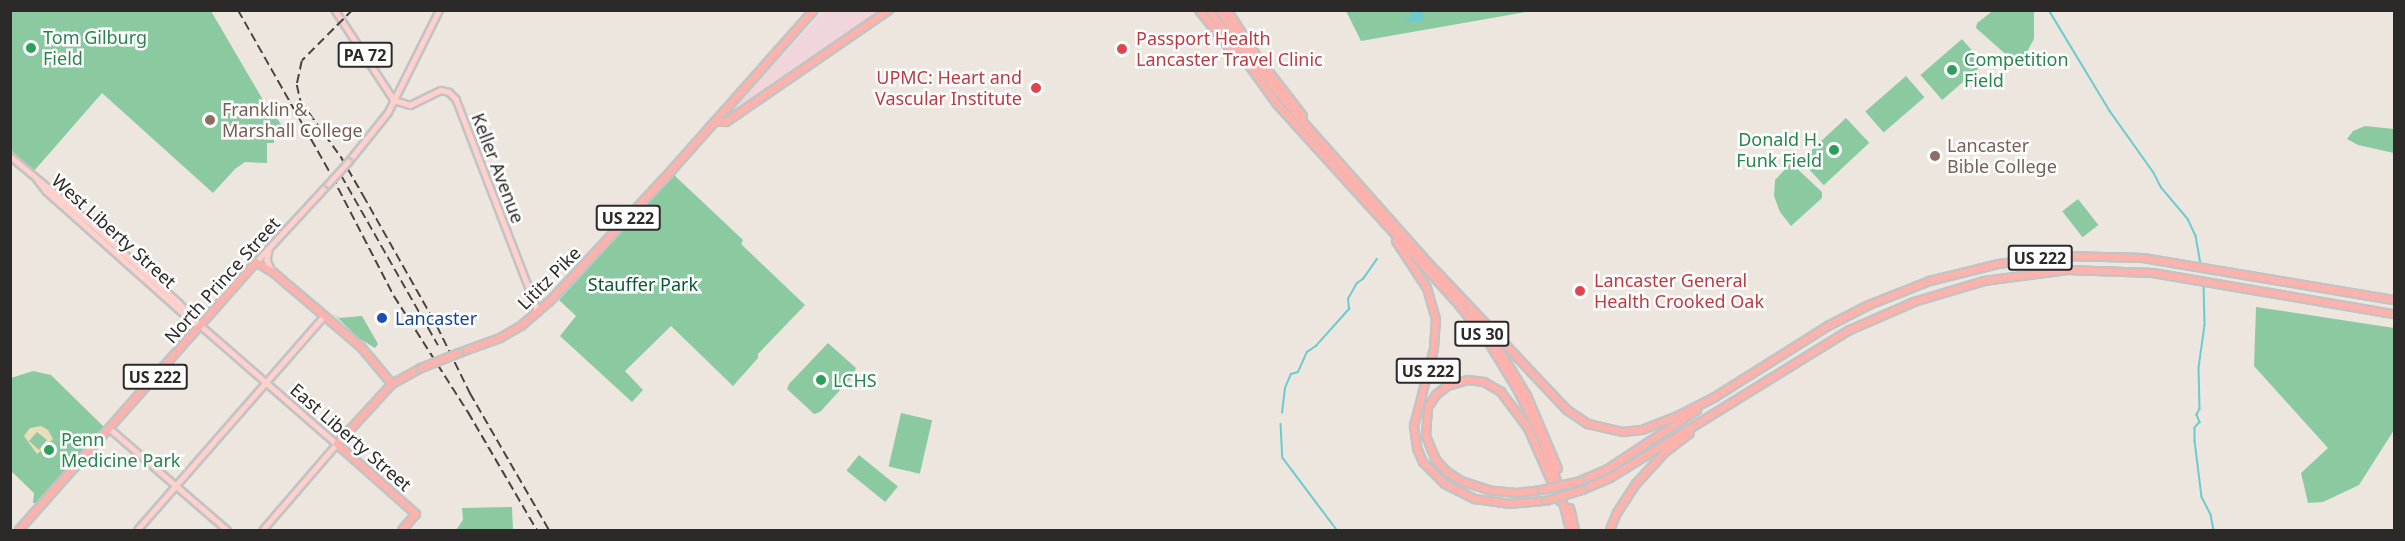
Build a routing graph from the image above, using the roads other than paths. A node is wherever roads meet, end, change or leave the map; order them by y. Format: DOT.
graph roads {
  1 [pos="335,10"];
  2 [pos="439,10"];
  3 [pos="814,10"];
  4 [pos="889,10"];
  5 [pos="1199,10"];
  6 [pos="1209,10"];
  7 [pos="1219,10"];
  8 [pos="1227,10"];
  9 [pos="1262,85"];
  10 [pos="741,93"];
  11 [pos="394,100"];
  12 [pos="747,108"];
  13 [pos="716,122"];
  14 [pos="10,156"];
  15 [pos="1338,172"];
  16 [pos="1398,230"];
  17 [pos="269,250"];
  18 [pos="256,262"];
  19 [pos="1436,271"];
  20 [pos="274,273"];
  21 [pos="2394,300"];
  22 [pos="538,312"];
  23 [pos="2394,314"];
  24 [pos="323,316"];
  25 [pos="200,325"];
  26 [pos="1778,374"];
  27 [pos="267,382"];
  28 [pos="392,384"];
  29 [pos="1714,397"];
  30 [pos="109,428"];
  31 [pos="337,444"];
  32 [pos="176,487"];
  33 [pos="19,531"];
  34 [pos="137,531"];
  35 [pos="226,531"];
  36 [pos="263,531"];
  37 [pos="402,531"];
  38 [pos="1569,531"];
  39 [pos="1575,531"];
  40 [pos="1610,531"];
  1 -- 11 [label="main road, PA 72"];
  2 -- 11 [label="main road, North Prince Street"];
  3 -- 10 [label="highway, Lititz Pike / US 222"];
  4 -- 12 [label="highway, US 222"];
  5 -- 9 [label="highway"];
  6 -- 9 [label="highway, US 30"];
  7 -- 16 [label="highway, US 30"];
  8 -- 16 [label="highway"];
  9 -- 15 [label="highway, US 30"];
  10 -- 12 [label="highway"];
  10 -- 13 [label="highway, Lititz Pike / US 222"];
  11 -- 17 [label="main road, North Prince Street, bridge"];
  11 -- 22 [label="main road, Keller Avenue"];
  12 -- 13 [label="highway, US 222"];
  13 -- 22 [label="highway, Lititz Pike / US 222"];
  14 -- 25 [label="main road, West Liberty Street"];
  15 -- 26 [label="highway, US 222, bridge"];
  15 -- 38 [label="highway, US 30"];
  16 -- 19 [label="highway, US 30"];
  17 -- 18 [label="main road, North Prince Street"];
  17 -- 20 [label="main road"];
  18 -- 20 [label="highway"];
  18 -- 25 [label="highway, North Prince Street / US 222"];
  19 -- 29 [label="highway, US 222"];
  19 -- 39 [label="highway, US 30"];
  20 -- 24 [label="highway"];
  21 -- 29 [label="highway, US 222"];
  22 -- 28 [label="highway, Lititz Pike / US 222, bridge"];
  23 -- 26 [label="highway, US 222"];
  24 -- 27 [label="main road"];
  24 -- 28 [label="highway"];
  25 -- 27 [label="main road, West Liberty Street"];
  25 -- 30 [label="highway, North Prince Street / US 222"];
  26 -- 40 [label="highway"];
  27 -- 31 [label="main road, East Liberty Street"];
  27 -- 32 [label="main road"];
  28 -- 31 [label="highway, US 222"];
  29 -- 38 [label="highway, bridge"];
  30 -- 32 [label="main road"];
  30 -- 33 [label="highway, North Prince Street / US 222"];
  31 -- 36 [label="main road"];
  31 -- 37 [label="highway, East Liberty Street"];
  32 -- 34 [label="main road"];
  32 -- 35 [label="main road"];
}
